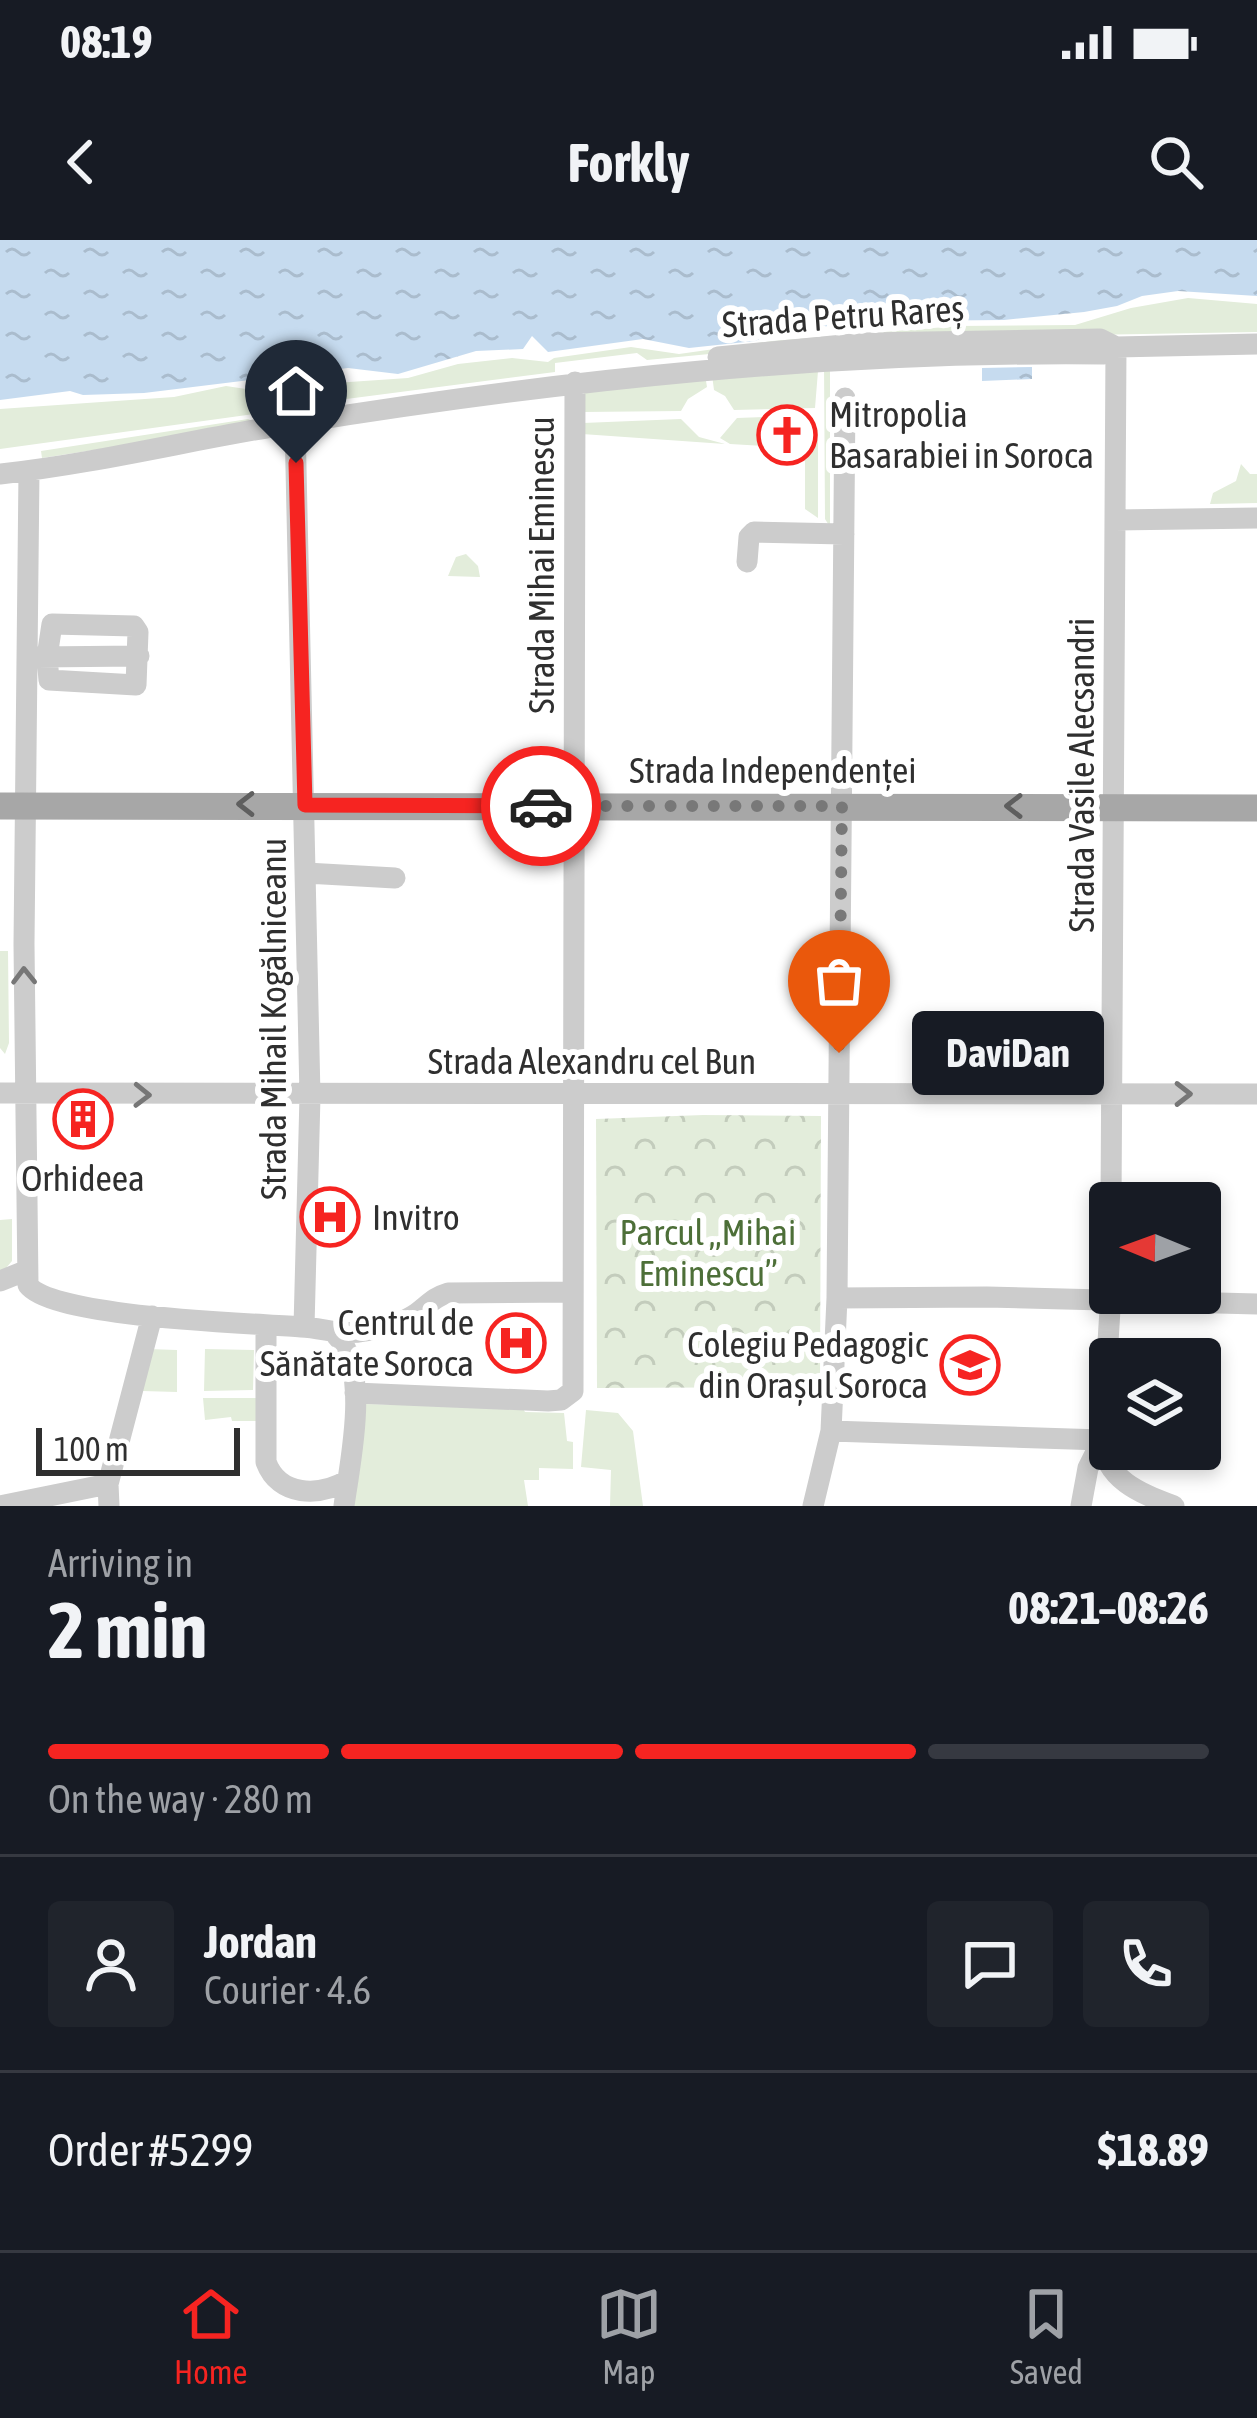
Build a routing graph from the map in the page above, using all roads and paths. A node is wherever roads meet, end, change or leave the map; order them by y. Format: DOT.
graph roads {
  1 [pos="1257,344"];
  2 [pos="1116,347"];
  3 [pos="575,382"];
  4 [pos="845,398"];
  5 [pos="295,423"];
  6 [pos="29,471"];
  7 [pos="0,474"];
  8 [pos="1257,518"];
  9 [pos="1115,520"];
  10 [pos="844,534"];
  11 [pos="747,562"];
  12 [pos="37,657"];
  13 [pos="305,805"];
  14 [pos="12,806"];
  15 [pos="842,806"];
  16 [pos="1114,806"];
  17 [pos="572,807"];
  18 [pos="1257,808"];
  19 [pos="307,873"];
  20 [pos="395,878"];
  21 [pos="0,1093"];
  22 [pos="26,1093"];
  23 [pos="573,1093"];
  24 [pos="839,1094"];
  25 [pos="1257,1094"];
  26 [pos="1113,1095"];
  27 [pos="310,1096"];
  28 [pos="1112,1182"];
  29 [pos="0,1281"];
  30 [pos="29,1281"];
  31 [pos="573,1292"];
  32 [pos="1089,1297"];
  33 [pos="836,1298"];
  34 [pos="1221,1302"];
  35 [pos="1257,1304"];
  36 [pos="152,1316"];
  37 [pos="266,1325"];
  38 [pos="304,1327"];
  39 [pos="336,1335"];
  40 [pos="355,1394"];
  41 [pos="831,1431"];
  42 [pos="1089,1441"];
  43 [pos="1089,1466"];
  44 [pos="1110,1470"];
  45 [pos="348,1480"];
  46 [pos="109,1495"];
  47 [pos="0,1506"];
  48 [pos="344,1506"];
  49 [pos="812,1506"];
  50 [pos="1081,1506"];
  51 [pos="1174,1506"];
  1 -- 2 [label="street, Strada Petru Rareș"];
  2 -- 3 [label="street, Strada Petru Rareș"];
  2 -- 9 [label="street, Strada Vasile Alecsandri"];
  3 -- 5 [label="street, Strada Petru Rareș"];
  3 -- 17 [label="street, Strada Mihai Eminescu"];
  4 -- 10 [label="street"];
  5 -- 6 [label="street, Strada Petru Rareș"];
  5 -- 13 [label="street, Strada Mihail Kogălniceanu"];
  6 -- 7 [label="street, Strada Petru Rareș"];
  6 -- 12 [label="street"];
  8 -- 9 [label="street"];
  9 -- 16 [label="street, Strada Vasile Alecsandri"];
  10 -- 11 [label="street"];
  10 -- 15 [label="street"];
  12 -- 12 [label="street"];
  12 -- 14 [label="street"];
  13 -- 14 [label="main road, Strada Independenței, one-way"];
  13 -- 17 [label="main road, Strada Independenței"];
  13 -- 19 [label="street, Strada Mihail Kogălniceanu"];
  22 -- 14 [label="street, one-way"];
  16 -- 15 [label="main road, Strada Independenței, one-way"];
  15 -- 17 [label="main road, Strada Independenței"];
  15 -- 24 [label="street"];
  16 -- 18 [label="main road, Strada Independenței"];
  16 -- 26 [label="street, Strada Vasile Alecsandri"];
  17 -- 23 [label="street, Strada Mihai Eminescu"];
  19 -- 20 [label="street"];
  19 -- 27 [label="street, Strada Mihail Kogălniceanu"];
  21 -- 22 [label="street, Strada Alexandru cel Bun"];
  22 -- 27 [label="street, Strada Alexandru cel Bun, one-way"];
  22 -- 30 [label="street"];
  23 -- 24 [label="street, Strada Alexandru cel Bun"];
  23 -- 27 [label="street, Strada Alexandru cel Bun"];
  23 -- 31 [label="street, Strada Mihai Eminescu"];
  24 -- 26 [label="street, Strada Alexandru cel Bun"];
  24 -- 33 [label="street"];
  26 -- 25 [label="street, Strada Alexandru cel Bun, one-way"];
  26 -- 28 [label="street, Strada Vasile Alecsandri"];
  27 -- 38 [label="street, Strada Mihail Kogălniceanu"];
  29 -- 30 [label="street"];
  30 -- 36 [label="street"];
  31 -- 39 [label="street"];
  31 -- 40 [label="street, Strada Mihai Eminescu"];
  32 -- 33 [label="street"];
  33 -- 41 [label="street"];
  34 -- 35 [label="street"];
  36 -- 37 [label="street"];
  36 -- 46 [label="street"];
  37 -- 38 [label="street"];
  37 -- 45 [label="street"];
  38 -- 39 [label="street"];
  39 -- 40 [label="street"];
  40 -- 45 [label="street"];
  41 -- 42 [label="street"];
  41 -- 49 [label="street"];
  43 -- 50 [label="street"];
  44 -- 51 [label="street"];
  45 -- 48 [label="street"];
  46 -- 47 [label="street"];
}
